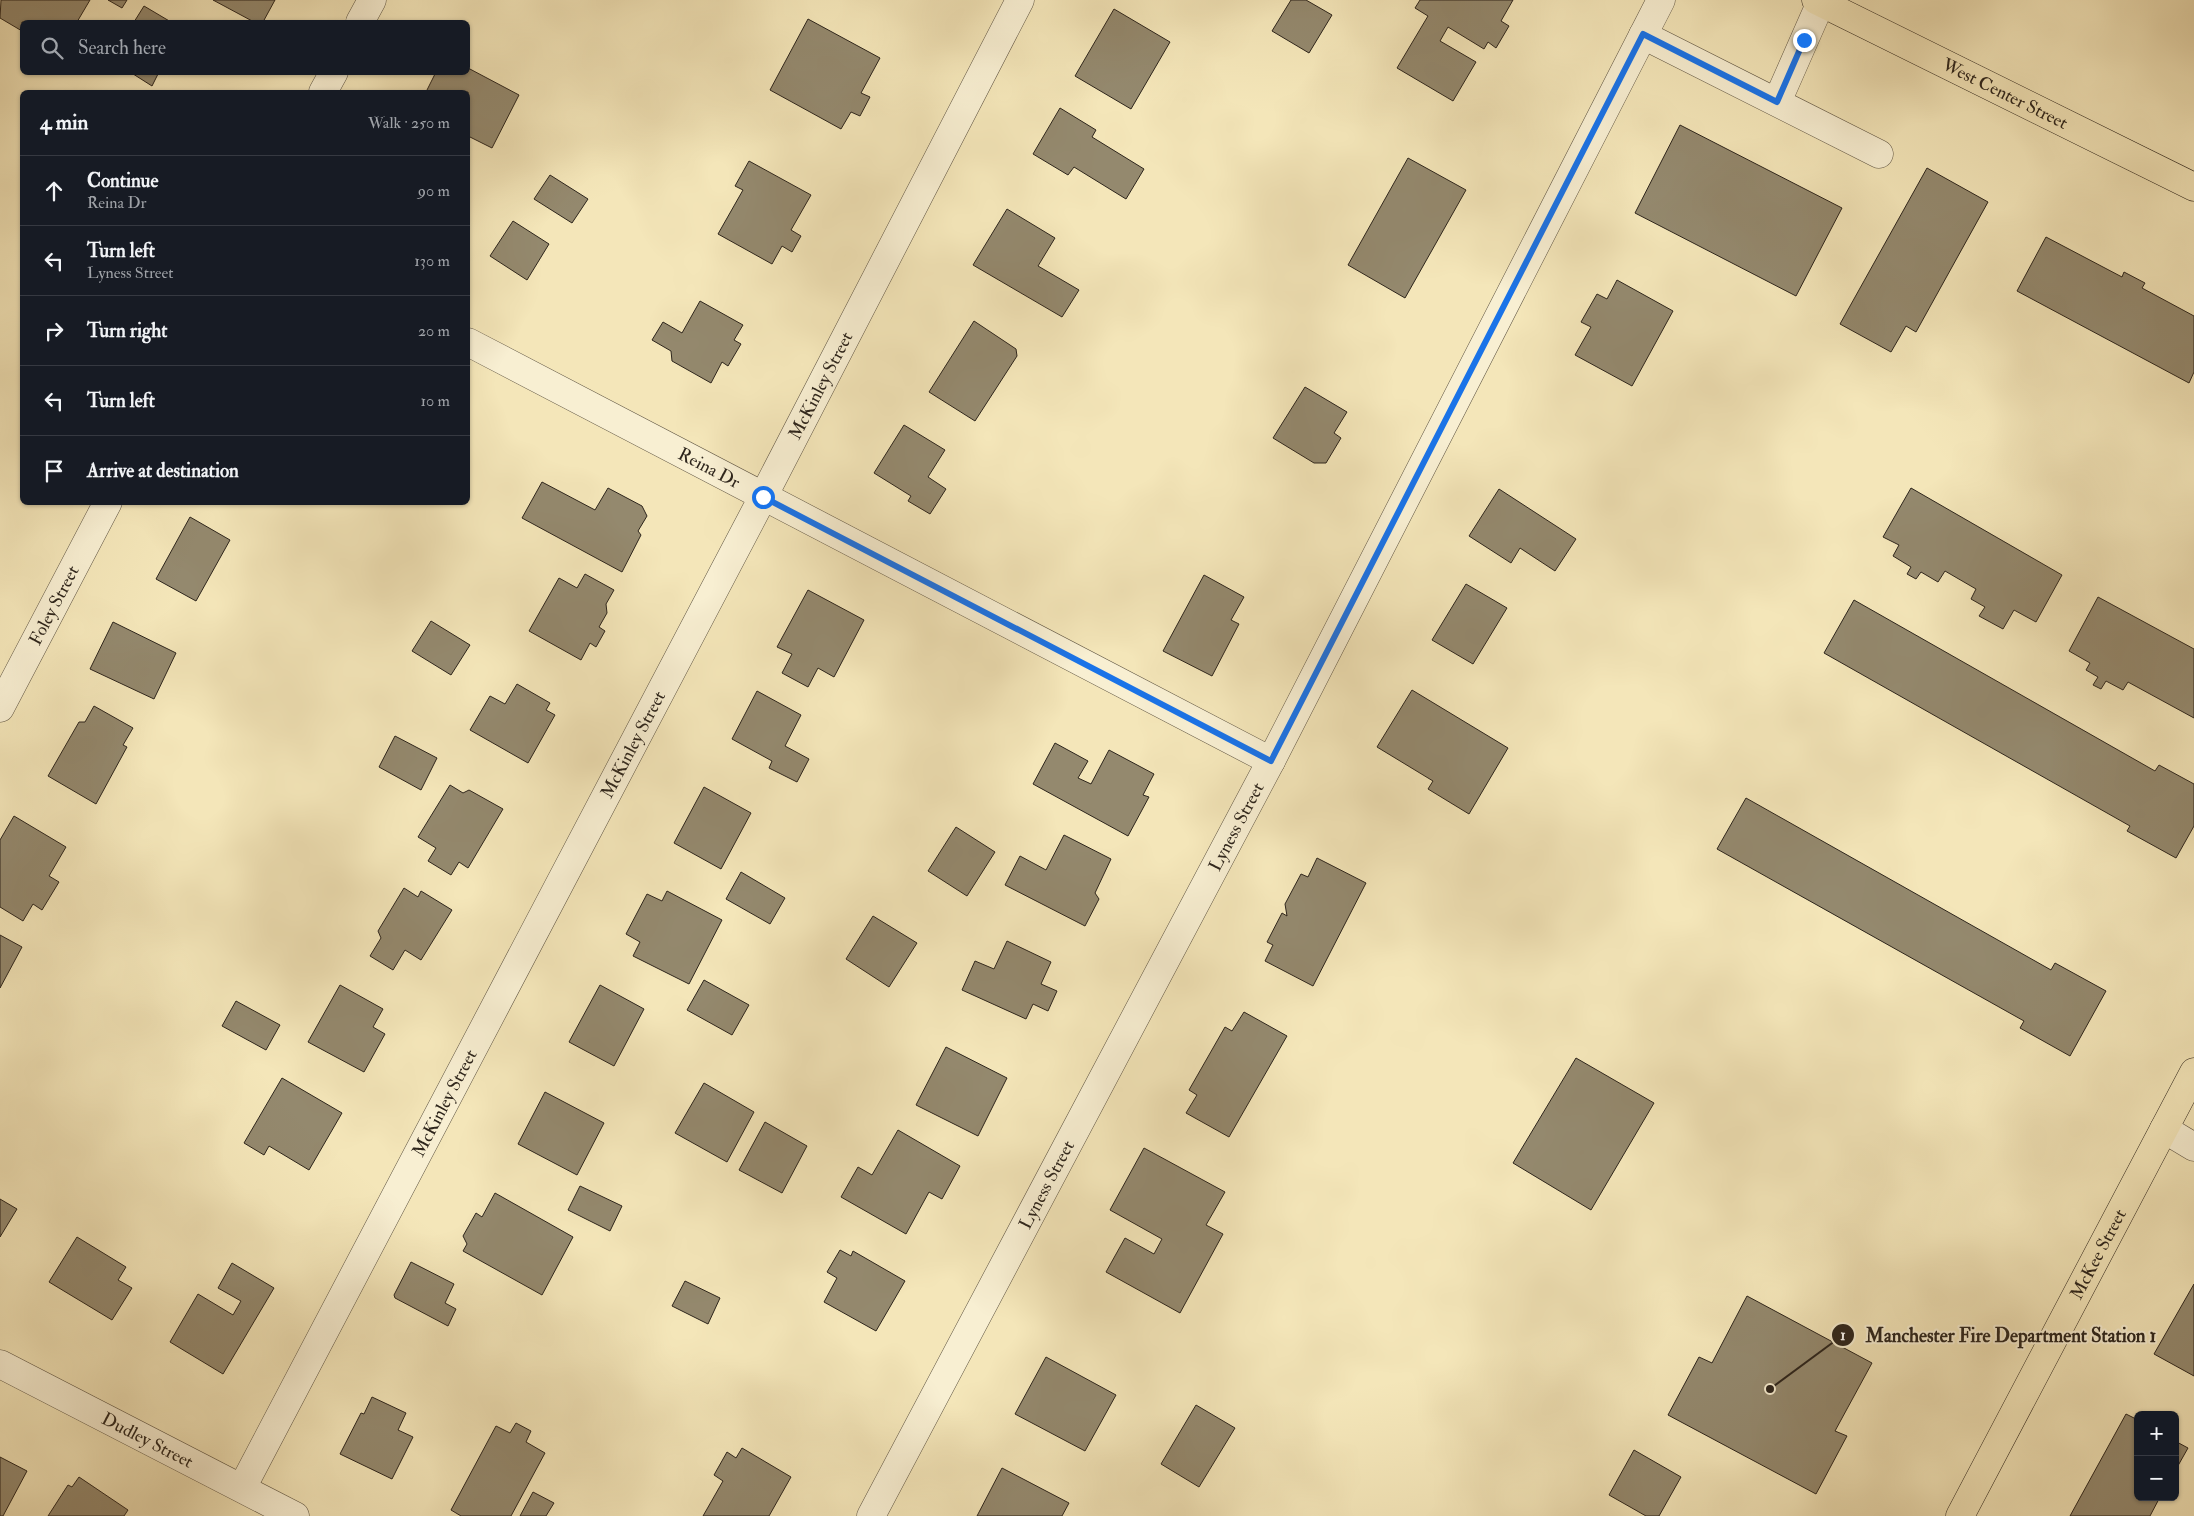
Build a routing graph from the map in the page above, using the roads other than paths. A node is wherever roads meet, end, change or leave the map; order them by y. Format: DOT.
graph roads {
  1 [pos="372,0"];
  2 [pos="1020,0"];
  3 [pos="1661,0"];
  4 [pos="1818,1"];
  5 [pos="361,20"];
  6 [pos="1643,34"];
  7 [pos="332,75"];
  8 [pos="325,90"];
  9 [pos="1777,102"];
  10 [pos="1879,154"];
  11 [pos="2194,187"];
  12 [pos="470,343"];
  13 [pos="763,497"];
  14 [pos="106,505"];
  15 [pos="0,708"];
  16 [pos="1271,761"];
  17 [pos="2194,1072"];
  18 [pos="2164,1129"];
  19 [pos="2194,1147"];
  20 [pos="0,1364"];
  21 [pos="242,1488"];
  22 [pos="295,1516"];
  23 [pos="871,1516"];
  24 [pos="1960,1516"];
  1 -- 5 [label="street"];
  2 -- 13 [label="street, McKinley Street"];
  3 -- 6 [label="street, Lyness Street"];
  4 -- 9 [label="street"];
  4 -- 11 [label="main road, West Center Street"];
  6 -- 9 [label="street"];
  6 -- 16 [label="street, Lyness Street"];
  7 -- 8 [label="street"];
  9 -- 10 [label="street"];
  12 -- 13 [label="street, Reina Dr"];
  13 -- 16 [label="street, Reina Dr"];
  13 -- 21 [label="street, McKinley Street"];
  14 -- 15 [label="street, Foley Street"];
  16 -- 23 [label="street, Lyness Street"];
  17 -- 18 [label="main road, McKee Street"];
  18 -- 19 [label="street"];
  18 -- 24 [label="main road, McKee Street"];
  20 -- 21 [label="street, Dudley Street"];
  21 -- 22 [label="street, Dudley Street"];
}
